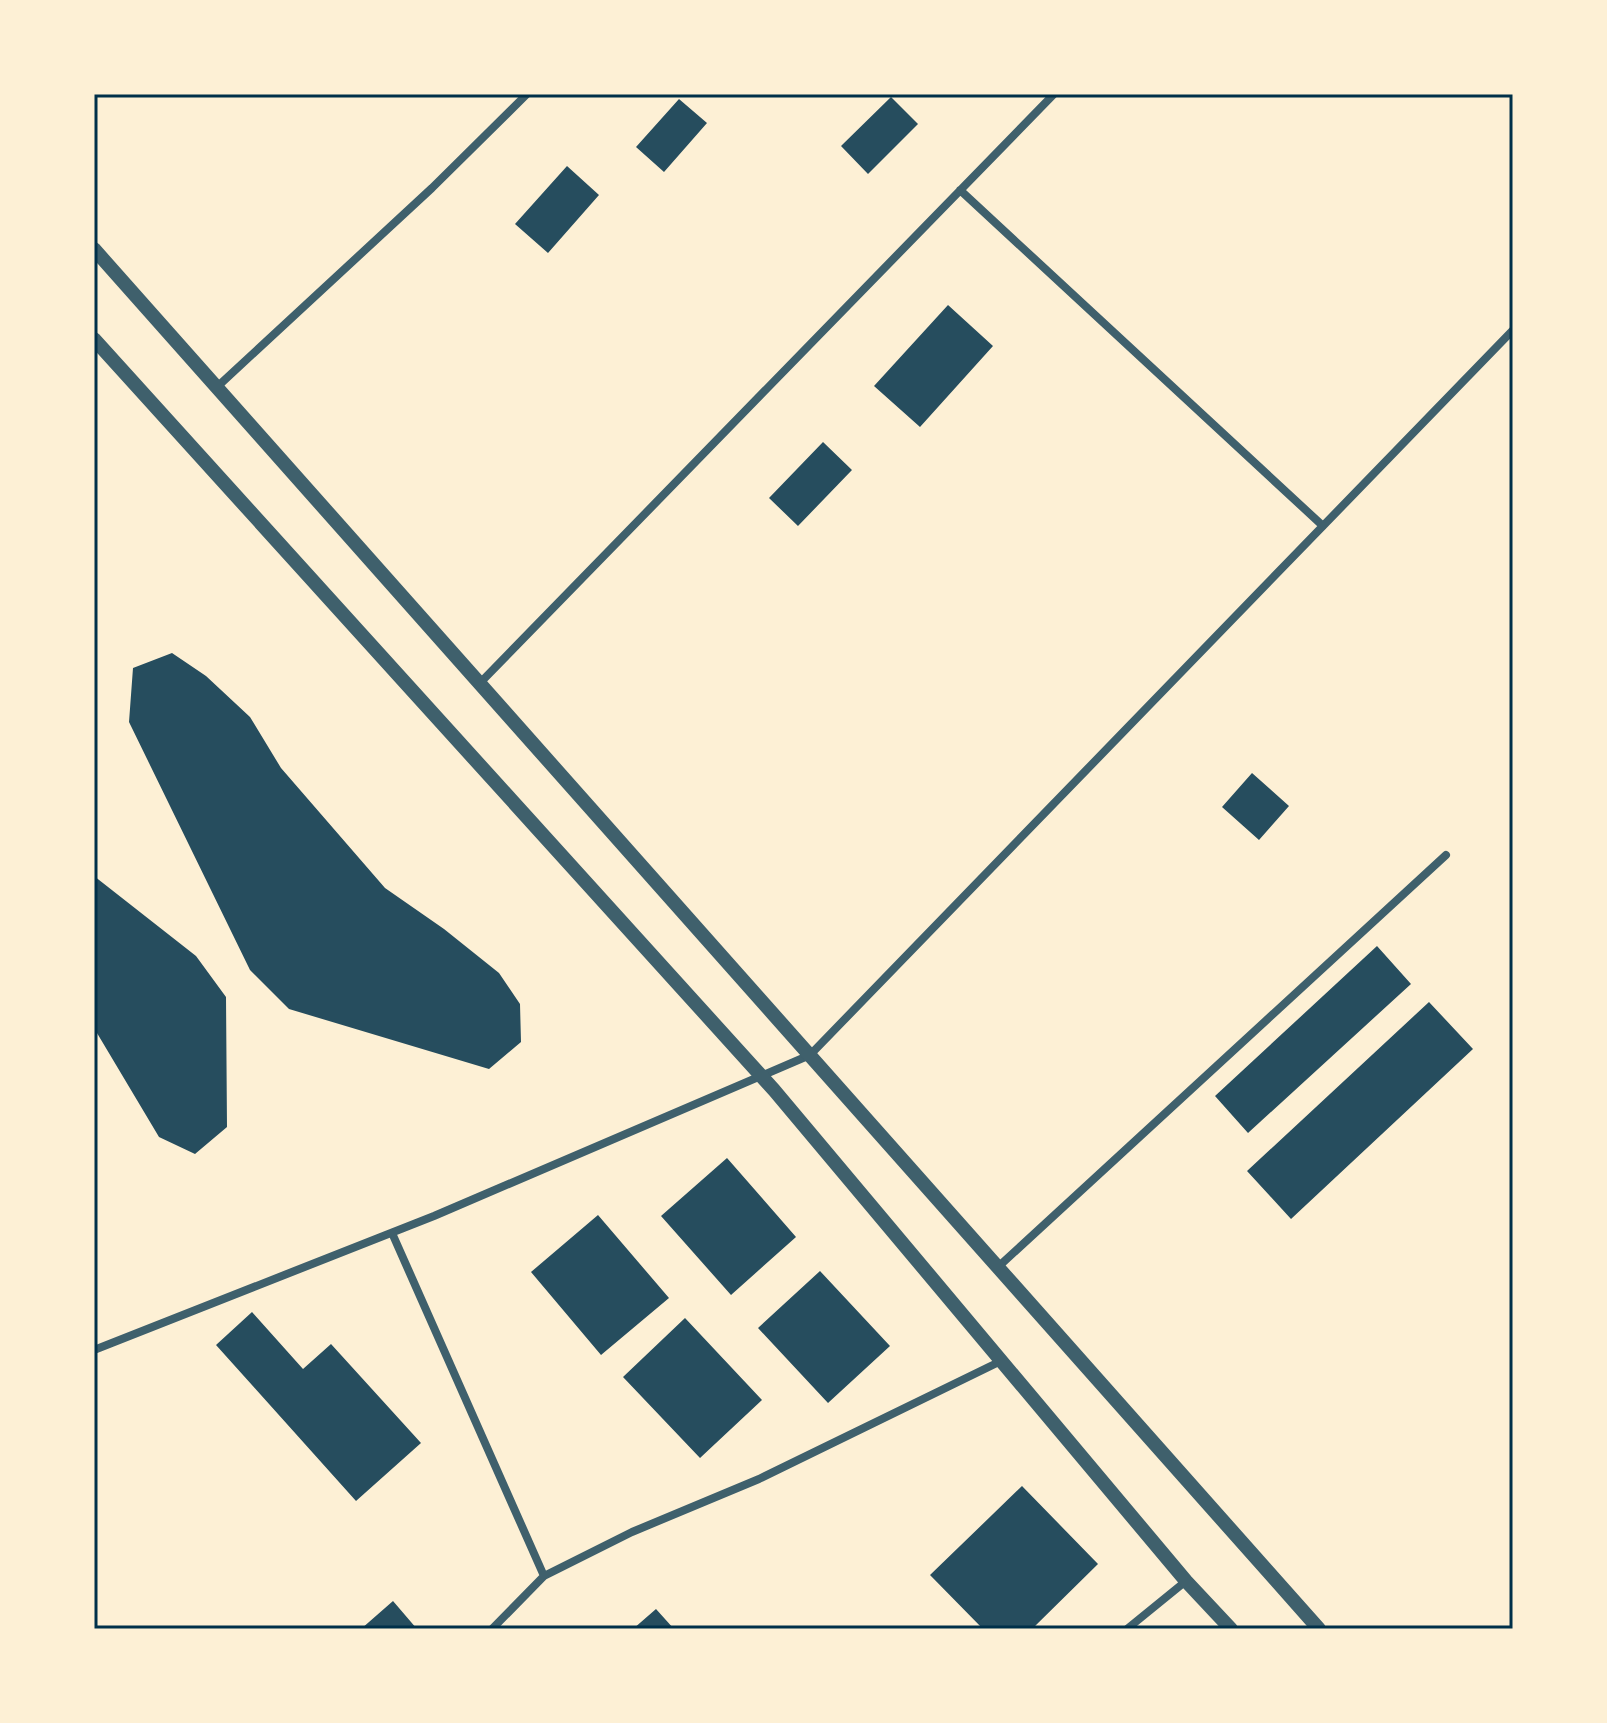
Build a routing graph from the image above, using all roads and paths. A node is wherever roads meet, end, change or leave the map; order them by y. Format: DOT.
graph roads {
  1 [pos="527,94"];
  2 [pos="1054,94"];
  3 [pos="960,190"];
  4 [pos="94,249"];
  5 [pos="1513,330"];
  6 [pos="94,339"];
  7 [pos="217,387"];
  8 [pos="1323,526"];
  9 [pos="480,683"];
  10 [pos="1446,855"];
  11 [pos="810,1055"];
  12 [pos="761,1077"];
  13 [pos="392,1233"];
  14 [pos="998,1267"];
  15 [pos="94,1350"];
  16 [pos="1001,1361"];
  17 [pos="544,1576"];
  18 [pos="1186,1581"];
  19 [pos="492,1629"];
  20 [pos="1127,1629"];
  21 [pos="1231,1629"];
  22 [pos="1319,1629"];
  1 -- 7 [label="street"];
  2 -- 3 [label="street"];
  3 -- 8 [label="street"];
  3 -- 9 [label="street"];
  4 -- 7 [label="street"];
  5 -- 8 [label="street"];
  6 -- 12 [label="street"];
  7 -- 9 [label="street"];
  8 -- 11 [label="street"];
  9 -- 11 [label="street"];
  10 -- 14 [label="street"];
  11 -- 12 [label="street"];
  11 -- 14 [label="street"];
  12 -- 13 [label="street"];
  12 -- 16 [label="street"];
  13 -- 15 [label="street"];
  13 -- 17 [label="street"];
  14 -- 22 [label="street"];
  16 -- 17 [label="street"];
  16 -- 18 [label="street"];
  17 -- 19 [label="street"];
  18 -- 20 [label="street"];
  18 -- 21 [label="street"];
}
